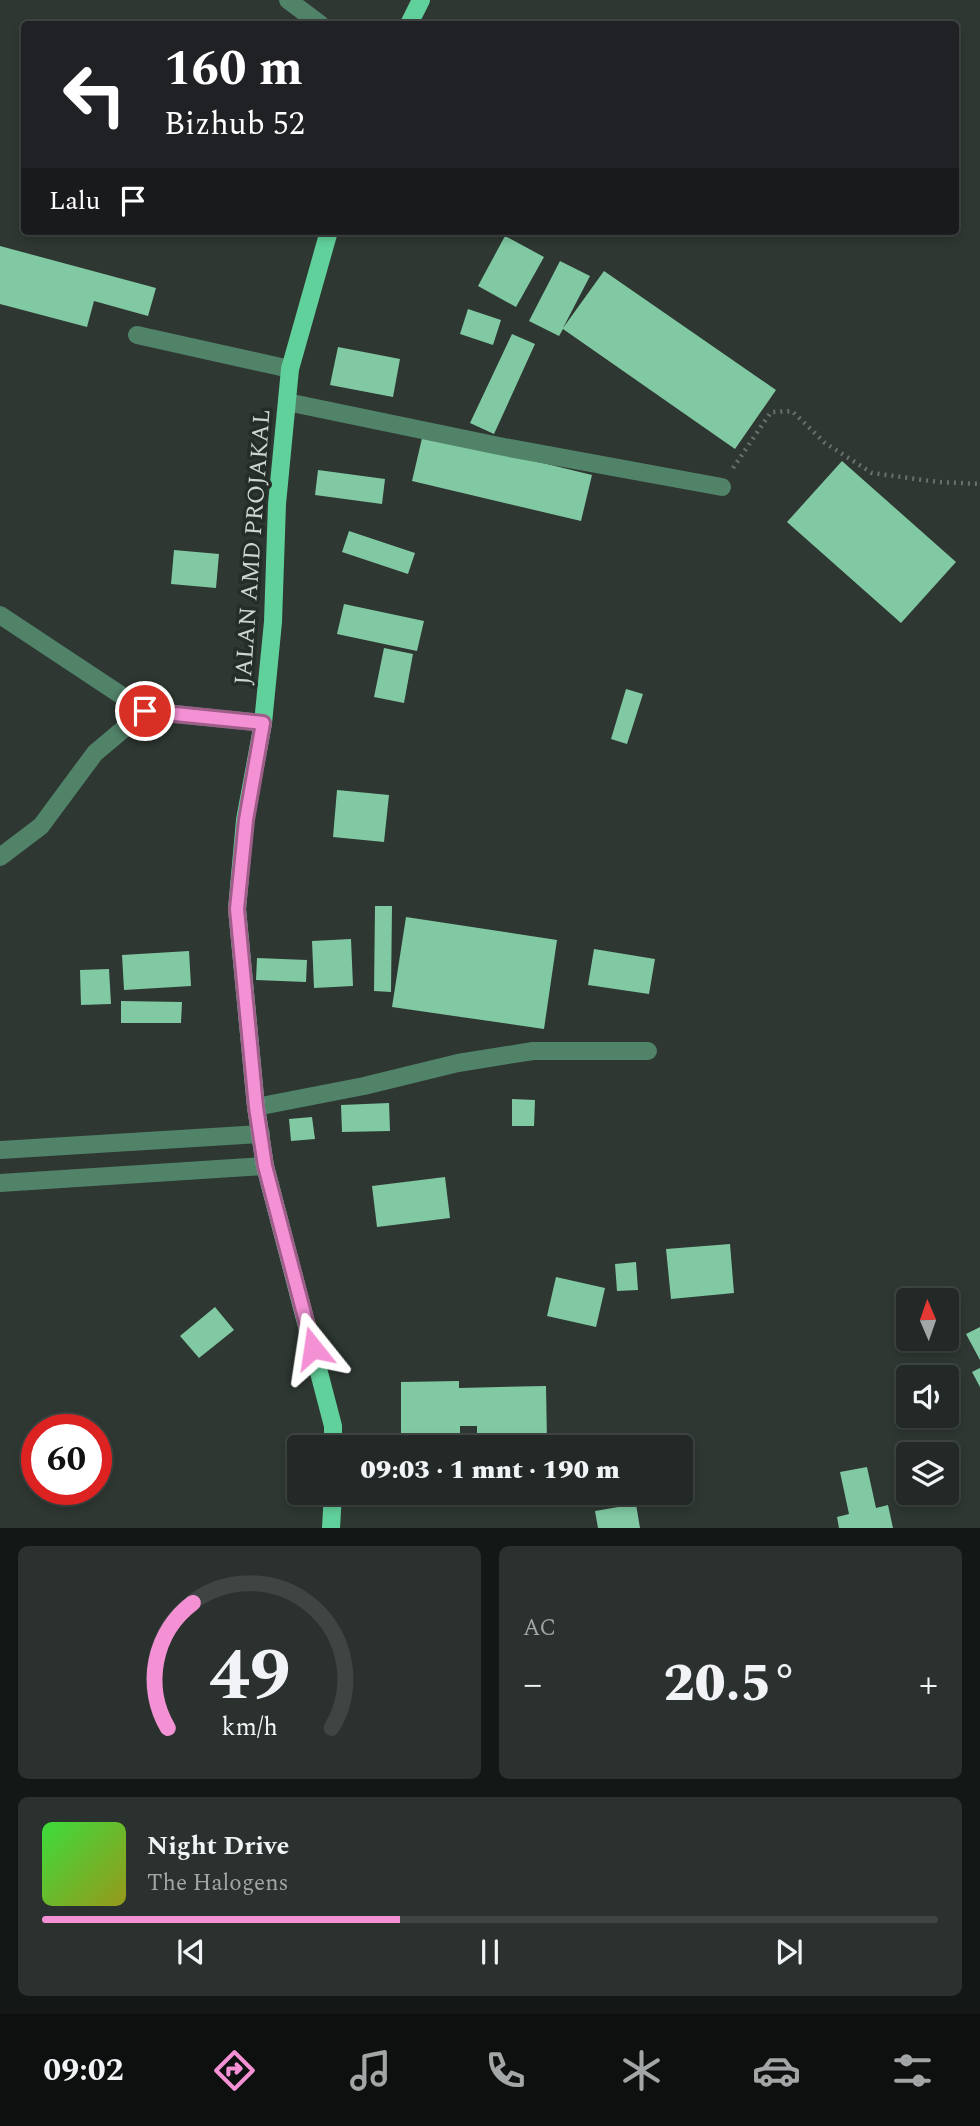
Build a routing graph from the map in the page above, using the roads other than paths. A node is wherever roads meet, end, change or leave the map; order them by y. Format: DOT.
graph roads {
  1 [pos="288,0"];
  2 [pos="421,0"];
  3 [pos="316,21"];
  4 [pos="410,21"];
  5 [pos="328,235"];
  6 [pos="137,335"];
  7 [pos="290,369"];
  8 [pos="287,402"];
  9 [pos="722,487"];
  10 [pos="0,615"];
  11 [pos="145,711"];
  12 [pos="263,723"];
  13 [pos="0,857"];
  14 [pos="648,1051"];
  15 [pos="256,1107"];
  16 [pos="261,1134"];
  17 [pos="78,1145"];
  18 [pos="0,1150"];
  19 [pos="265,1166"];
  20 [pos="82,1177"];
  21 [pos="0,1183"];
  22 [pos="333,1435"];
  23 [pos="332,1505"];
  24 [pos="331,1528"];
  1 -- 3 [label="street"];
  2 -- 4 [label="main road"];
  5 -- 7 [label="main road, JALAN AMD PROJAKAL"];
  6 -- 7 [label="street"];
  7 -- 8 [label="main road, JALAN AMD PROJAKAL"];
  8 -- 9 [label="street"];
  8 -- 12 [label="main road, JALAN AMD PROJAKAL"];
  10 -- 11 [label="street"];
  11 -- 12 [label="street"];
  11 -- 13 [label="street"];
  12 -- 15 [label="main road, JALAN AMD PROJAKAL"];
  14 -- 15 [label="street"];
  15 -- 16 [label="main road, JALAN AMD PROJAKAL"];
  16 -- 17 [label="street"];
  16 -- 19 [label="main road, JALAN AMD PROJAKAL"];
  17 -- 18 [label="street"];
  17 -- 20 [label="street"];
  19 -- 20 [label="street"];
  19 -- 22 [label="main road, JALAN AMD PROJAKAL"];
  20 -- 21 [label="street"];
  23 -- 24 [label="main road"];
}
